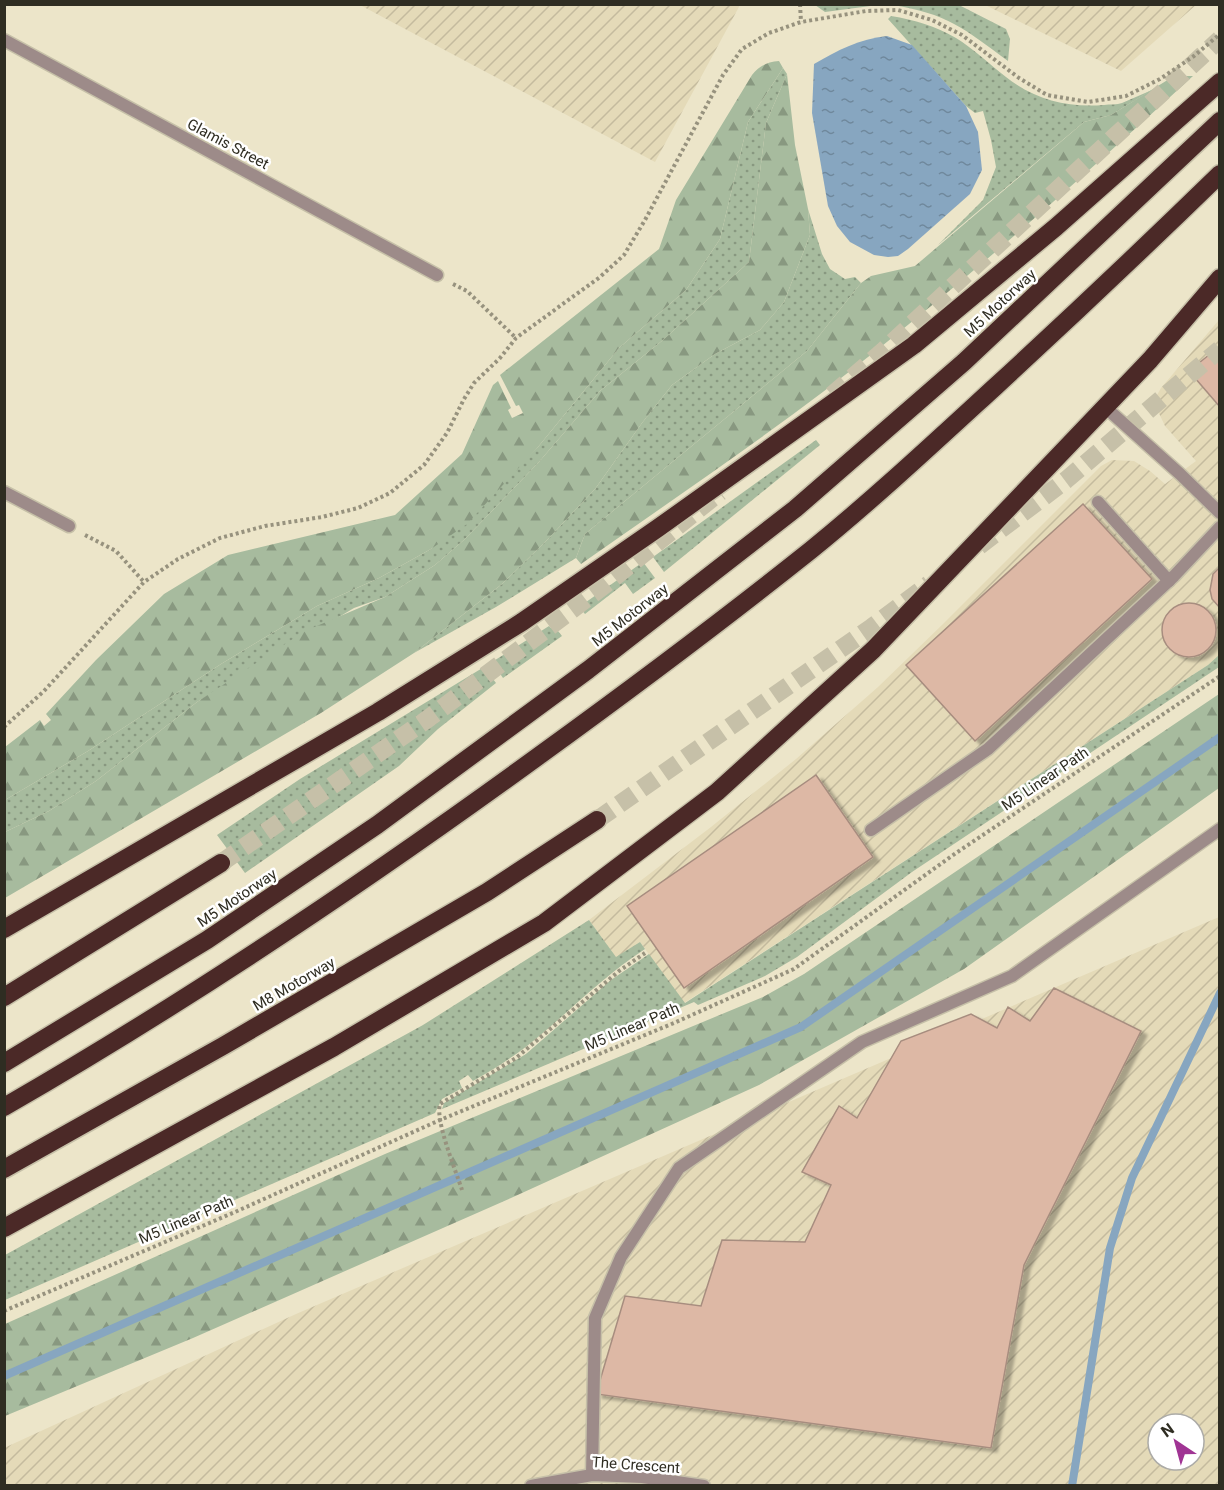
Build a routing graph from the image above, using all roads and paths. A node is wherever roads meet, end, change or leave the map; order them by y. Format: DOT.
graph roads {
  1 [pos="800,4"];
  2 [pos="801,22"];
  3 [pos="1220,34"];
  4 [pos="4,40"];
  5 [pos="1220,82"];
  6 [pos="1220,121"];
  7 [pos="1220,174"];
  8 [pos="437,275"];
  9 [pos="1220,278"];
  10 [pos="516,338"];
  11 [pos="1105,407"];
  12 [pos="4,492"];
  13 [pos="1098,502"];
  14 [pos="1220,513"];
  15 [pos="69,526"];
  16 [pos="1220,527"];
  17 [pos="1169,581"];
  18 [pos="144,582"];
  19 [pos="1220,676"];
  20 [pos="4,727"];
  21 [pos="597,820"];
  22 [pos="1220,829"];
  23 [pos="871,830"];
  24 [pos="221,863"];
  25 [pos="4,929"];
  26 [pos="645,953"];
  27 [pos="4,997"];
  28 [pos="4,1063"];
  29 [pos="4,1107"];
  30 [pos="440,1121"];
  31 [pos="4,1169"];
  32 [pos="462,1190"];
  33 [pos="4,1228"];
  34 [pos="4,1311"];
  35 [pos="592,1475"];
  36 [pos="547,1484"];
  37 [pos="531,1485"];
  38 [pos="704,1485"];
  1 -- 2 [label="path"];
  2 -- 3 [label="path"];
  2 -- 10 [label="path"];
  4 -- 8 [label="street, Glamis Street"];
  5 -- 25 [label="highway"];
  6 -- 28 [label="highway, M5 Motorway"];
  7 -- 29 [label="highway"];
  8 -- 10 [label="path"];
  9 -- 11 [label="highway"];
  10 -- 18 [label="path"];
  11 -- 14 [label="street"];
  11 -- 33 [label="highway"];
  12 -- 15 [label="street"];
  13 -- 17 [label="street"];
  15 -- 18 [label="path"];
  16 -- 17 [label="street"];
  17 -- 23 [label="street"];
  18 -- 20 [label="path"];
  19 -- 30 [label="path, M5 Linear Path"];
  21 -- 31 [label="highway, M8 Motorway"];
  22 -- 35 [label="street"];
  24 -- 27 [label="highway"];
  26 -- 30 [label="path"];
  30 -- 32 [label="path"];
  30 -- 34 [label="path, M5 Linear Path"];
  35 -- 36 [label="street, The Crescent"];
  35 -- 38 [label="street, The Crescent"];
  36 -- 37 [label="street, The Crescent"];
}
